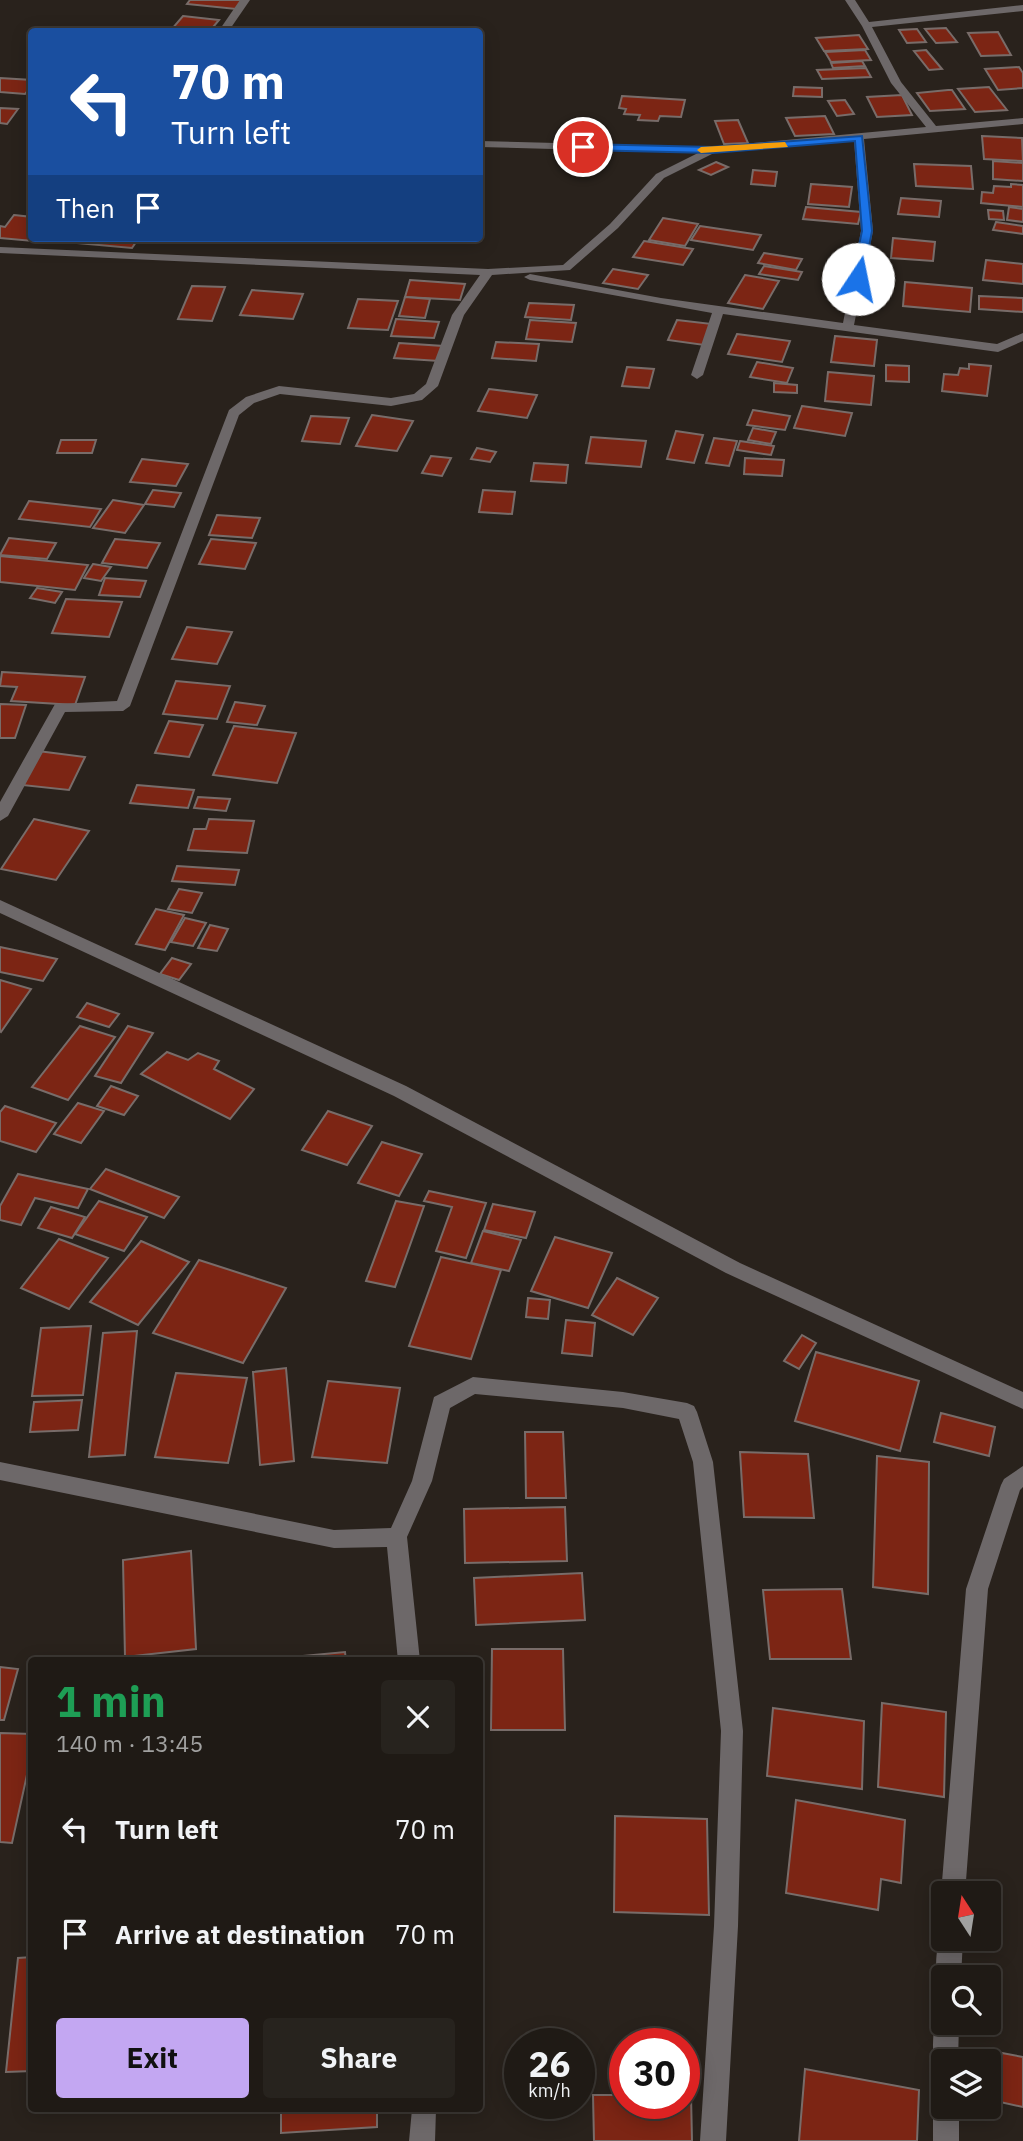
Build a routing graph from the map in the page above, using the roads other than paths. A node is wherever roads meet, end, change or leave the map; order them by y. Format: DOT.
graph roads {
  1 [pos="245,0"];
  2 [pos="850,0"];
  3 [pos="1023,8"];
  4 [pos="867,26"];
  5 [pos="226,28"];
  6 [pos="1023,121"];
  7 [pos="934,130"];
  8 [pos="859,138"];
  9 [pos="483,144"];
  10 [pos="712,150"];
  11 [pos="0,250"];
  12 [pos="494,272"];
  13 [pos="719,309"];
  14 [pos="848,326"];
  15 [pos="1023,337"];
  16 [pos="697,375"];
  17 [pos="0,816"];
  18 [pos="0,906"];
  19 [pos="1023,1401"];
  20 [pos="0,1471"];
  21 [pos="1023,1475"];
  22 [pos="397,1537"];
  23 [pos="409,1657"];
  24 [pos="954,1881"];
  25 [pos="424,2112"];
  26 [pos="946,2119"];
  27 [pos="422,2141"];
  28 [pos="713,2141"];
  29 [pos="946,2141"];
  1 -- 5 [label="street"];
  2 -- 4 [label="street"];
  3 -- 4 [label="street"];
  4 -- 7 [label="street"];
  6 -- 7 [label="street"];
  7 -- 8 [label="street"];
  8 -- 10 [label="street"];
  8 -- 14 [label="street"];
  9 -- 10 [label="street"];
  10 -- 12 [label="street"];
  11 -- 12 [label="street"];
  12 -- 13 [label="street"];
  12 -- 17 [label="street"];
  13 -- 14 [label="street"];
  13 -- 16 [label="street"];
  14 -- 15 [label="street"];
  18 -- 19 [label="street"];
  20 -- 22 [label="street"];
  21 -- 24 [label="street"];
  22 -- 23 [label="street"];
  22 -- 28 [label="street"];
  25 -- 27 [label="street"];
  26 -- 29 [label="street"];
}
